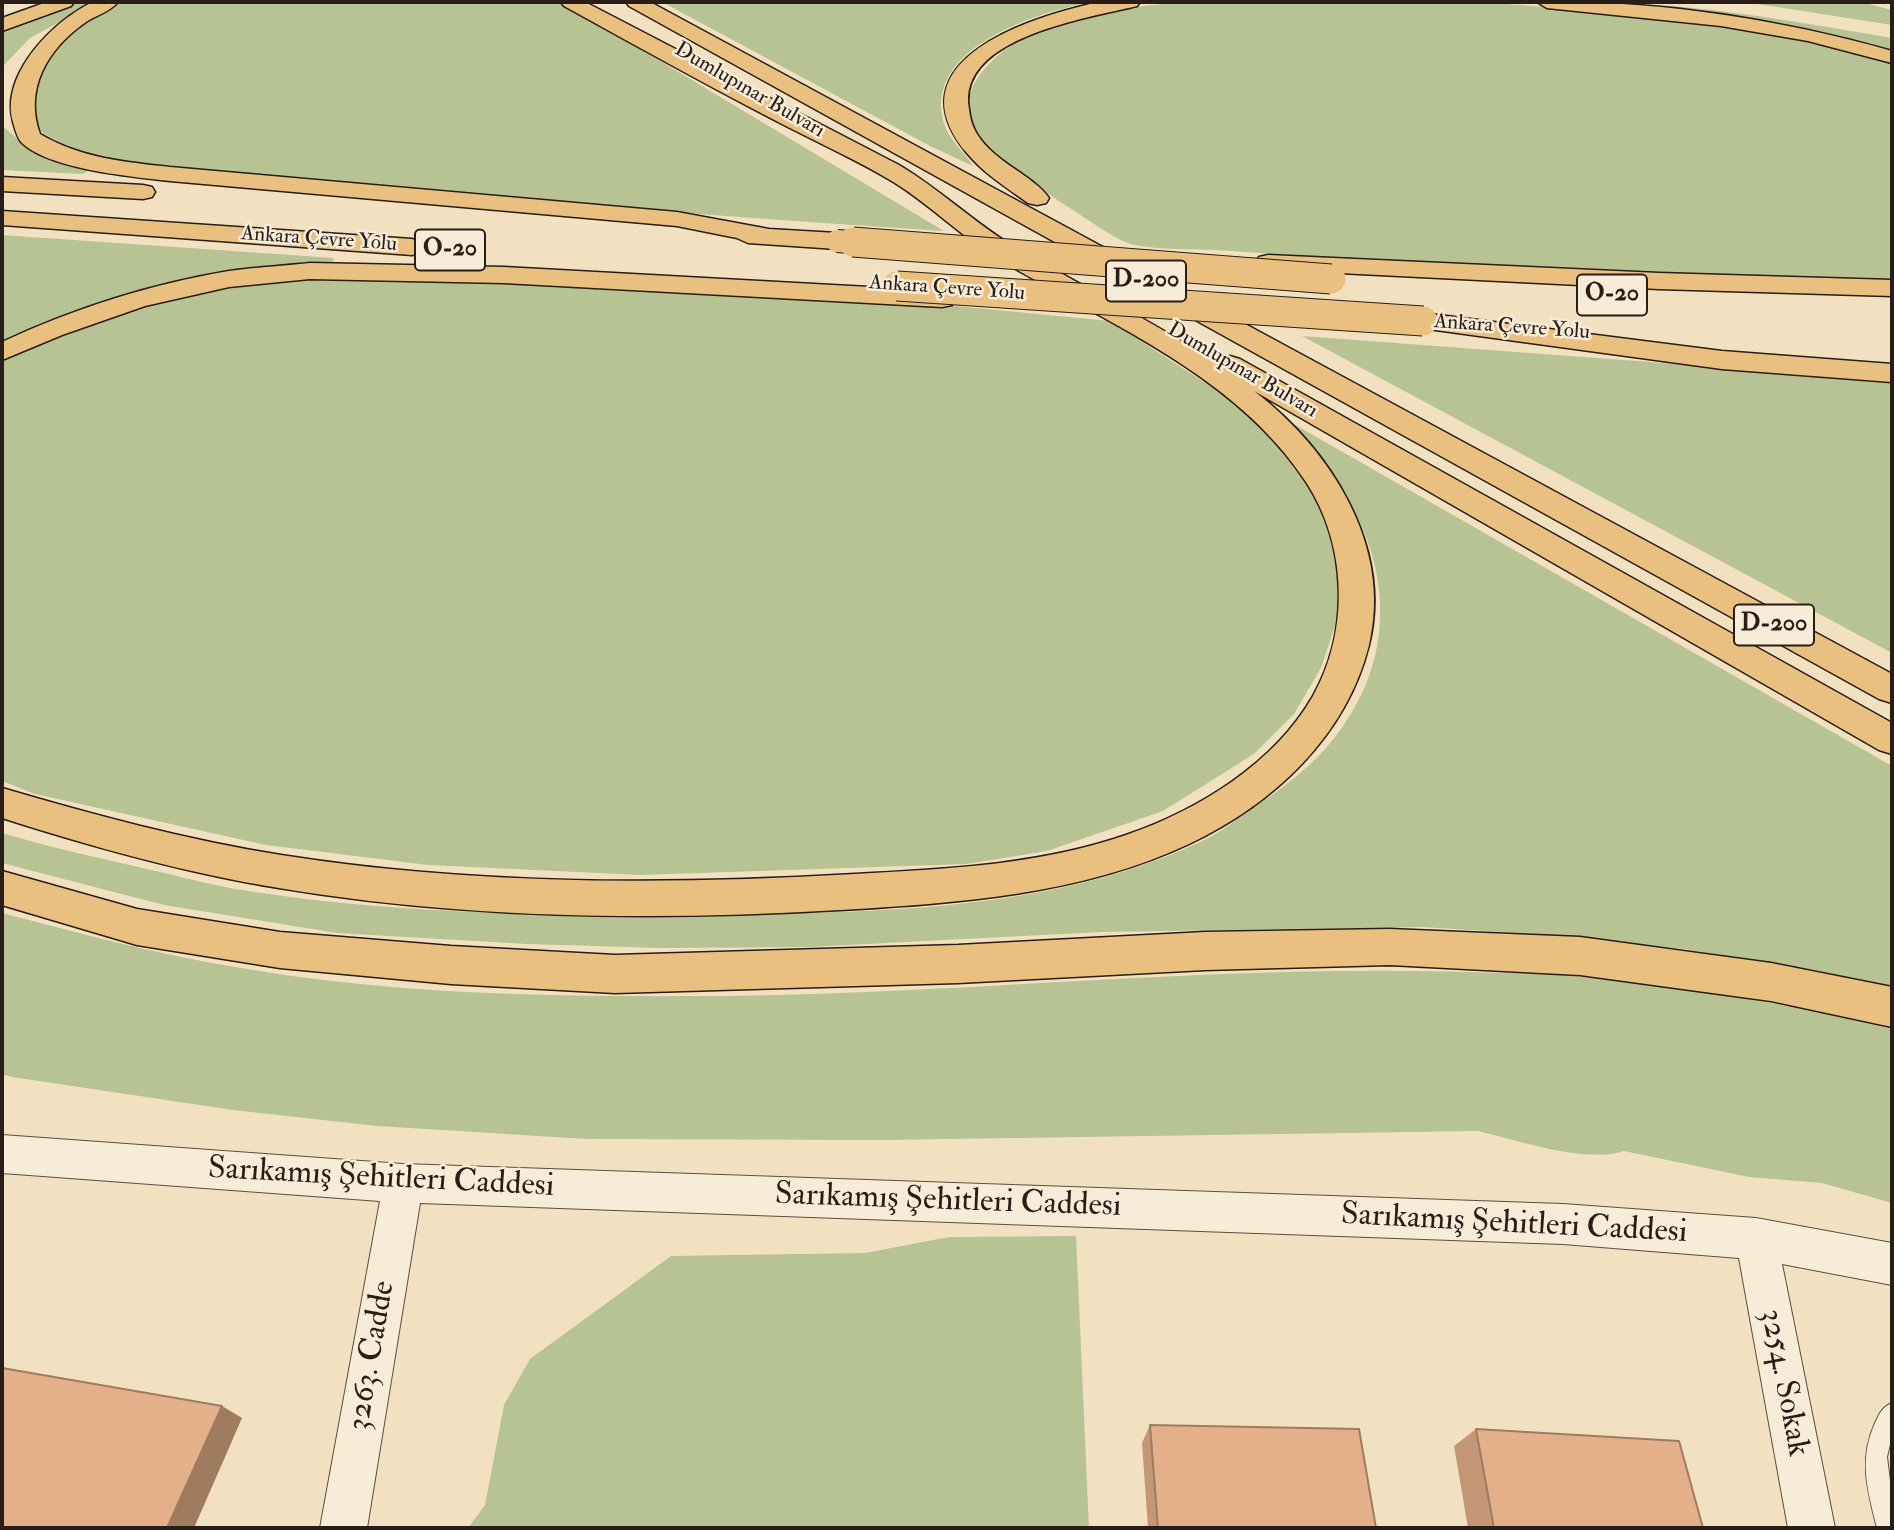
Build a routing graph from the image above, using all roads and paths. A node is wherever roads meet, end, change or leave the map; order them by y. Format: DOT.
graph roads {
  1 [pos="64,2"];
  2 [pos="108,2"];
  3 [pos="570,2"];
  4 [pos="592,2"];
  5 [pos="636,2"];
  6 [pos="1130,2"];
  7 [pos="1548,2"];
  8 [pos="1688,2"];
  9 [pos="2,25"];
  10 [pos="1859,27"];
  11 [pos="1892,57"];
  12 [pos="909,181"];
  13 [pos="2,184"];
  14 [pos="2,218"];
  15 [pos="772,237"];
  16 [pos="1168,265"];
  17 [pos="1892,288"];
  18 [pos="906,293"];
  19 [pos="1855,312"];
  20 [pos="1423,321"];
  21 [pos="2,352"];
  22 [pos="1892,355"];
  23 [pos="1892,373"];
  24 [pos="1656,560"];
  25 [pos="1892,678"];
  26 [pos="1892,690"];
  27 [pos="1892,740"];
  28 [pos="2,803"];
  29 [pos="2,888"];
  30 [pos="1892,1007"];
  31 [pos="2,1154"];
  32 [pos="403,1183"];
  33 [pos="1756,1239"];
  34 [pos="1892,1264"];
  35 [pos="1892,1414"];
  36 [pos="343,1528"];
  37 [pos="1811,1528"];
  38 [pos="1889,1528"];
  1 -- 9 [label="highway"];
  2 -- 15 [label="highway"];
  3 -- 12 [label="highway"];
  4 -- 12 [label="highway, Dumlupınar Bulvarı / D-200"];
  5 -- 24 [label="highway, Dumlupınar Bulvarı / D-200"];
  6 -- 24 [label="highway"];
  7 -- 11 [label="highway"];
  8 -- 10 [label="highway"];
  12 -- 27 [label="highway, Dumlupınar Bulvarı / D-200"];
  12 -- 28 [label="highway"];
  13 -- 15 [label="highway, Ankara Çevre Yolu / O-20"];
  14 -- 18 [label="highway, Ankara Çevre Yolu / O-20"];
  15 -- 16 [label="highway, Ankara Çevre Yolu / O-20, bridge"];
  16 -- 17 [label="highway, bridge"];
  16 -- 19 [label="highway, Ankara Çevre Yolu / O-20, bridge"];
  18 -- 20 [label="highway, Ankara Çevre Yolu / O-20, bridge"];
  18 -- 21 [label="highway"];
  20 -- 22 [label="highway, Ankara Çevre Yolu / O-20"];
  20 -- 23 [label="highway"];
  24 -- 25 [label="highway"];
  24 -- 26 [label="highway, Dumlupınar Bulvarı / D-200"];
  29 -- 30 [label="highway"];
  31 -- 32 [label="street, Sarıkamış Şehitleri Caddesi"];
  32 -- 33 [label="street, Sarıkamış Şehitleri Caddesi"];
  32 -- 36 [label="street, 3263. Cadde"];
  33 -- 34 [label="street, Sarıkamış Şehitleri Caddesi"];
  33 -- 37 [label="street, 3254. Sokak"];
  35 -- 38 [label="lane"];
}
